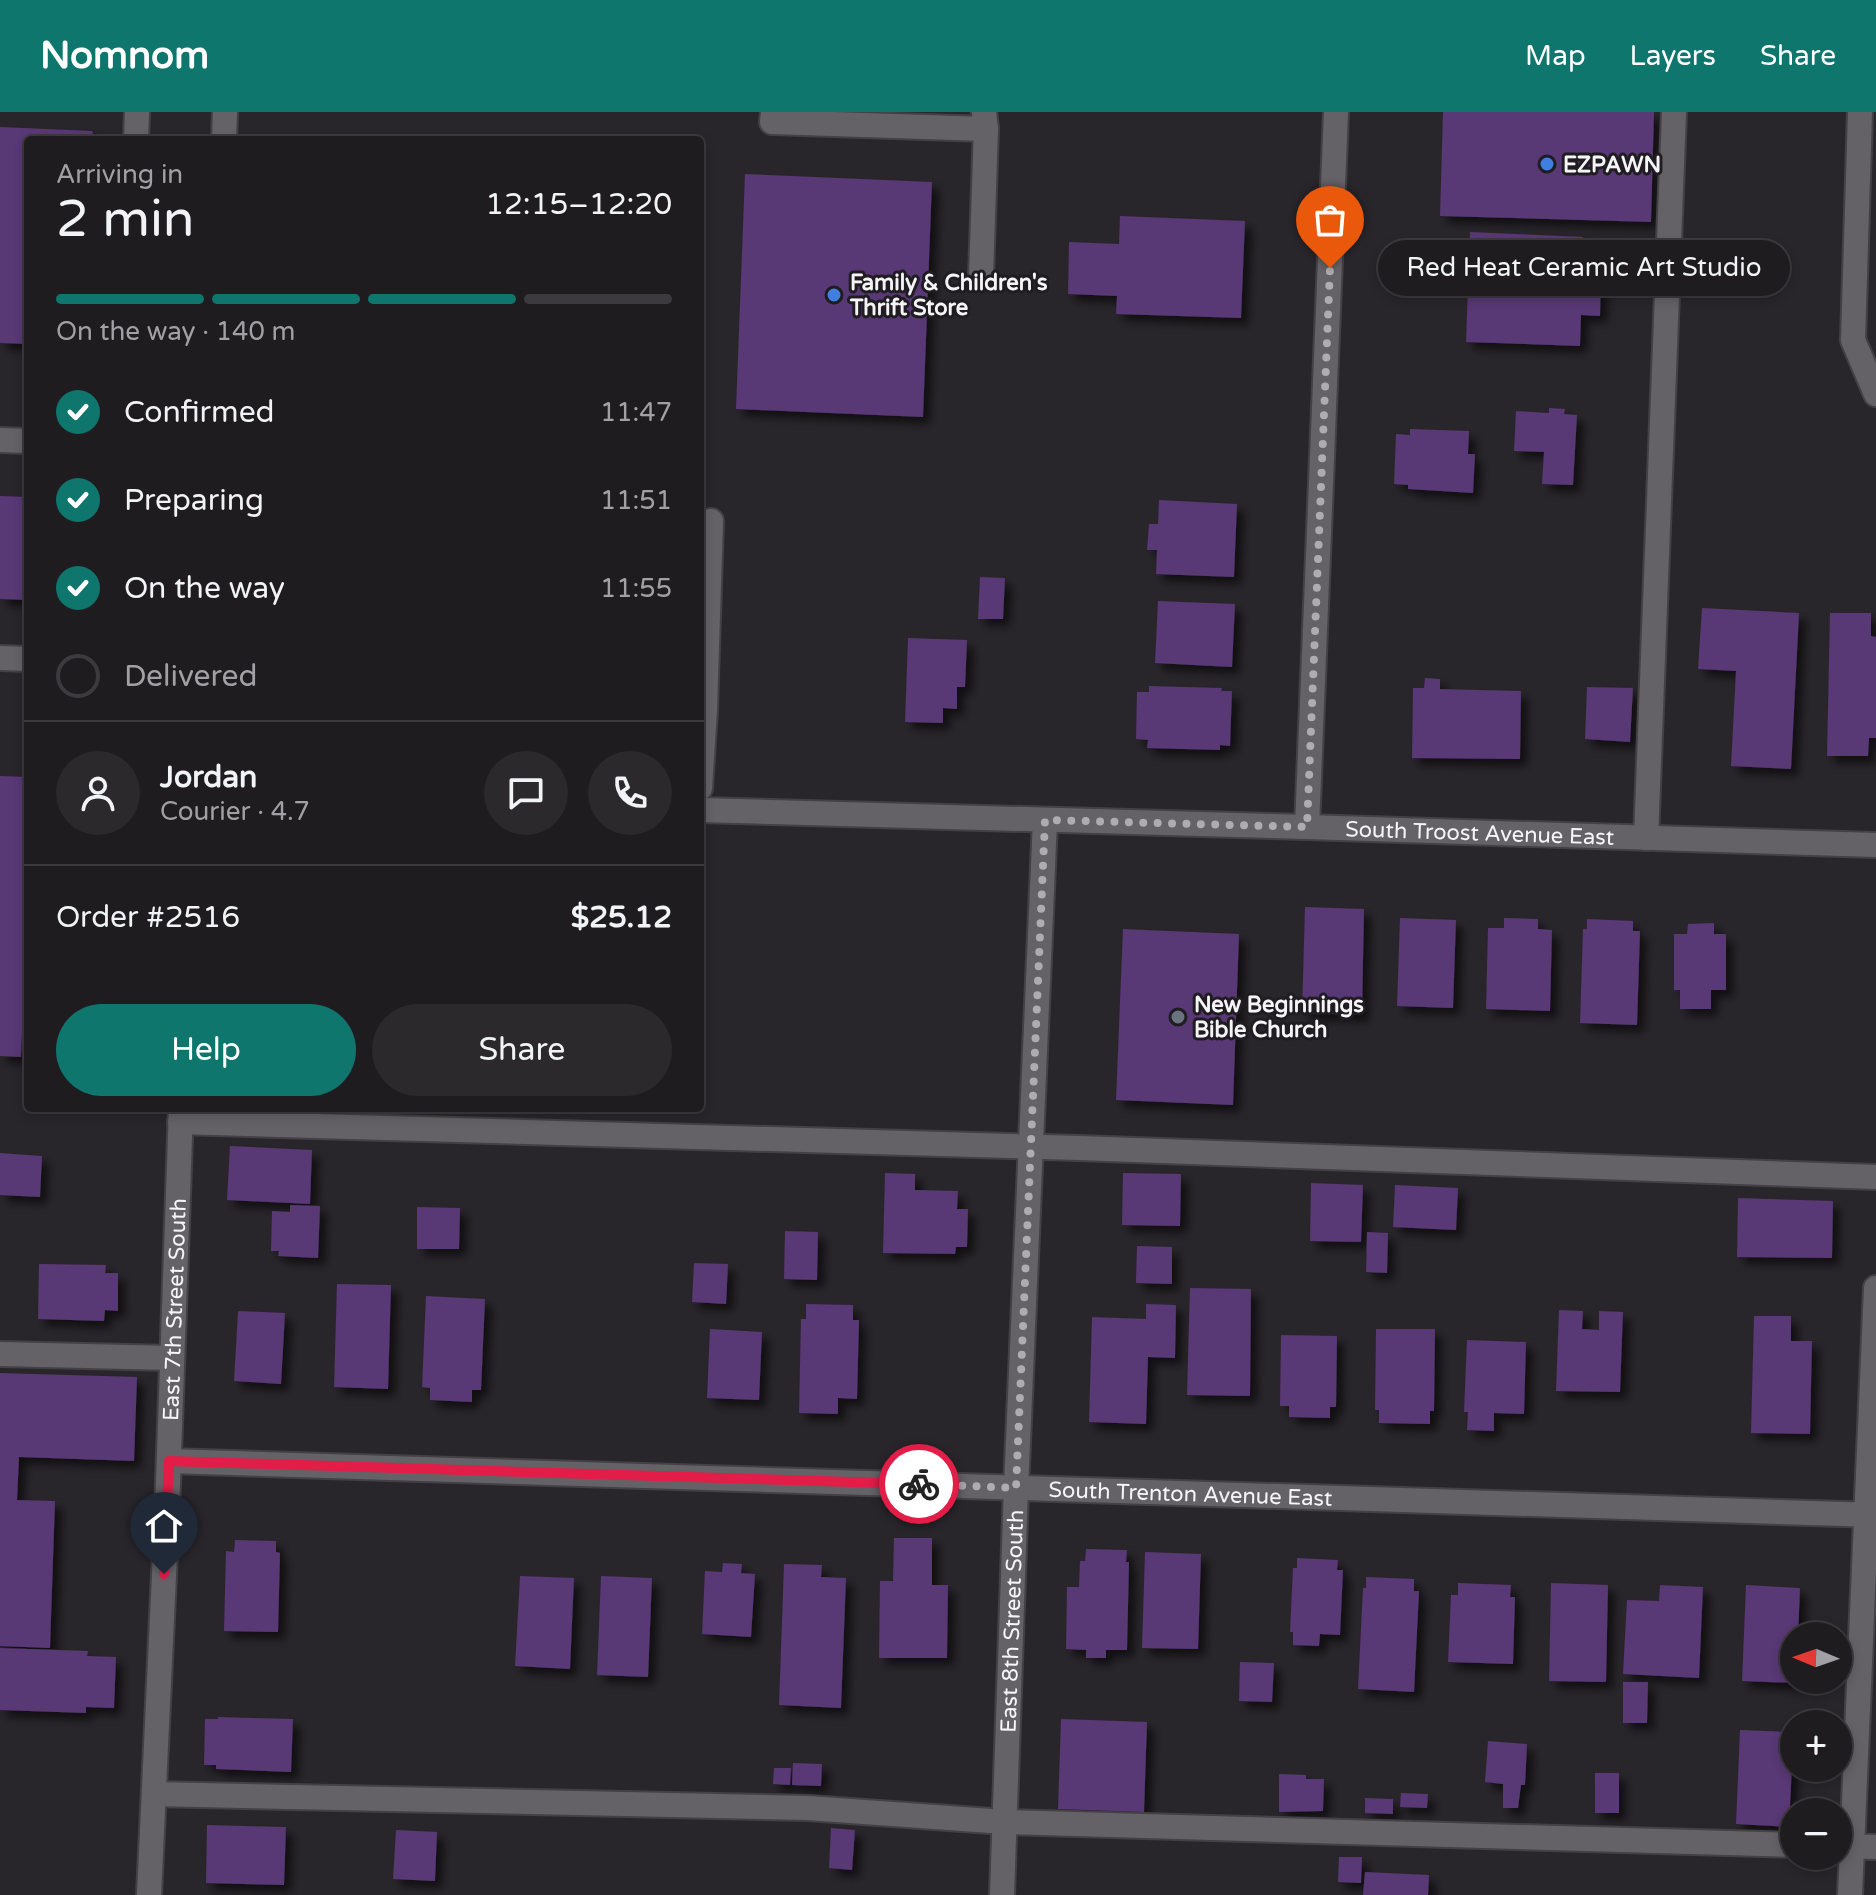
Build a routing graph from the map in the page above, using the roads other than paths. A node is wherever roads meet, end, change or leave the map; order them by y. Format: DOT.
graph roads {
  1 [pos="137,112"];
  2 [pos="225,112"];
  3 [pos="773,112"];
  4 [pos="1336,112"];
  5 [pos="1674,112"];
  6 [pos="1860,112"];
  7 [pos="985,121"];
  8 [pos="136,136"];
  9 [pos="224,136"];
  10 [pos="1867,177"];
  11 [pos="981,276"];
  12 [pos="1866,293"];
  13 [pos="1876,394"];
  14 [pos="0,440"];
  15 [pos="24,441"];
  16 [pos="711,521"];
  17 [pos="0,658"];
  18 [pos="24,659"];
  19 [pos="704,725"];
  20 [pos="704,810"];
  21 [pos="1045,820"];
  22 [pos="1307,827"];
  23 [pos="1646,838"];
  24 [pos="1876,845"];
  25 [pos="180,1115"];
  26 [pos="1032,1147"];
  27 [pos="1876,1177"];
  28 [pos="1876,1288"];
  29 [pos="0,1354"];
  30 [pos="172,1358"];
  31 [pos="169,1461"];
  32 [pos="1016,1488"];
  33 [pos="1871,1515"];
  34 [pos="154,1794"];
  35 [pos="1005,1822"];
  36 [pos="1780,1845"];
  37 [pos="1855,1846"];
  38 [pos="149,1895"];
  39 [pos="1002,1895"];
  40 [pos="1850,1895"];
  1 -- 8 [label="street"];
  2 -- 9 [label="street"];
  3 -- 7 [label="street"];
  4 -- 22 [label="street"];
  5 -- 23 [label="street"];
  6 -- 10 [label="street"];
  7 -- 11 [label="street"];
  10 -- 12 [label="street"];
  12 -- 13 [label="street"];
  14 -- 15 [label="street"];
  16 -- 19 [label="street"];
  17 -- 18 [label="street"];
  20 -- 21 [label="street, South Troost Avenue East"];
  21 -- 22 [label="street, South Troost Avenue East"];
  21 -- 26 [label="street, East 8th Street South"];
  22 -- 23 [label="street, South Troost Avenue East"];
  23 -- 24 [label="street, South Troost Avenue East"];
  25 -- 26 [label="street"];
  25 -- 30 [label="street, East 7th Street South"];
  26 -- 27 [label="street"];
  26 -- 32 [label="street, East 8th Street South"];
  28 -- 33 [label="street"];
  29 -- 30 [label="street"];
  30 -- 31 [label="street, East 7th Street South"];
  31 -- 32 [label="street, South Trenton Avenue East"];
  31 -- 34 [label="street, East 7th Street South"];
  32 -- 33 [label="street, South Trenton Avenue East"];
  32 -- 35 [label="street, East 8th Street South"];
  33 -- 37 [label="street"];
  34 -- 35 [label="street"];
  34 -- 38 [label="street, East 7th Street South"];
  35 -- 36 [label="street"];
  35 -- 39 [label="street, East 8th Street South"];
  37 -- 40 [label="street"];
}
